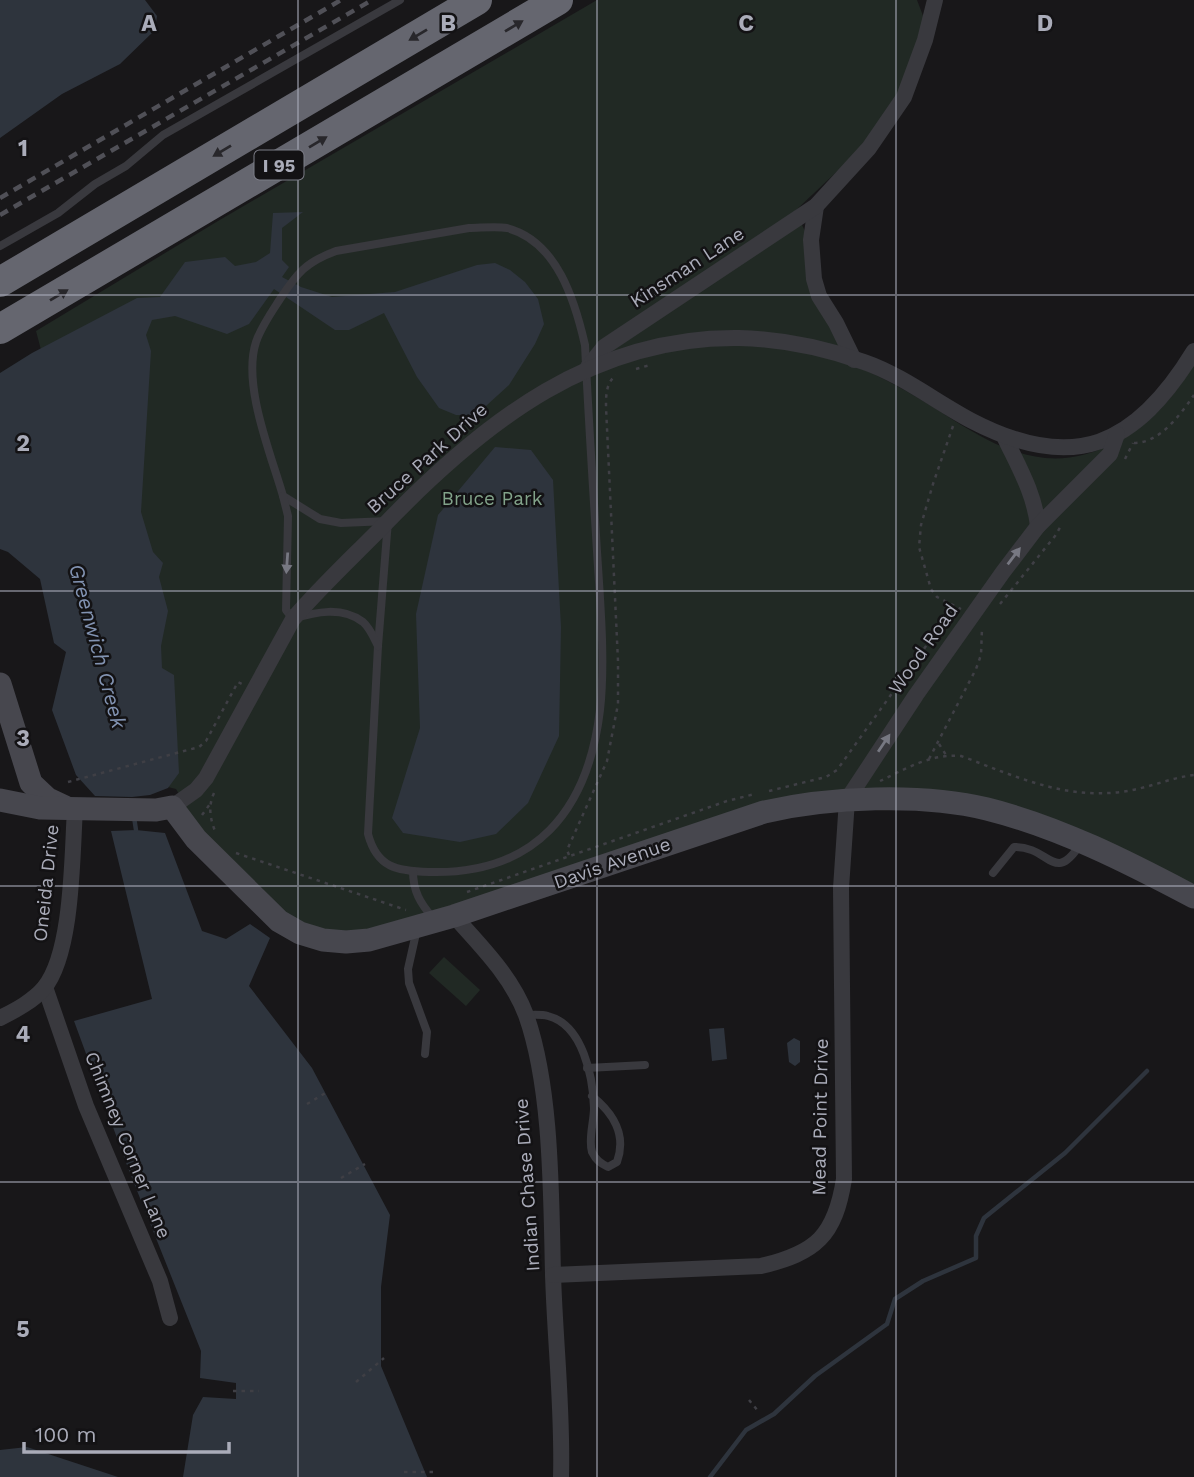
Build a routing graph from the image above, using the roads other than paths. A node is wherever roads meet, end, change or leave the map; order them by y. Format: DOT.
graph roads {
  1 [pos="400,0"];
  2 [pos="477,0"];
  3 [pos="558,0"];
  4 [pos="935,0"];
  5 [pos="816,205"];
  6 [pos="0,246"];
  7 [pos="0,282"];
  8 [pos="0,329"];
  9 [pos="1194,351"];
  10 [pos="854,360"];
  11 [pos="586,369"];
  12 [pos="1117,434"];
  13 [pos="1004,436"];
  14 [pos="283,496"];
  15 [pos="388,521"];
  16 [pos="1038,526"];
  17 [pos="293,619"];
  18 [pos="378,646"];
  19 [pos="0,684"];
  20 [pos="0,800"];
  21 [pos="847,800"];
  22 [pos="72,808"];
  23 [pos="164,808"];
  24 [pos="1081,843"];
  25 [pos="413,871"];
  26 [pos="993,873"];
  27 [pos="1194,897"];
  28 [pos="439,914"];
  29 [pos="45,987"];
  30 [pos="526,1015"];
  31 [pos="0,1018"];
  32 [pos="425,1054"];
  33 [pos="645,1065"];
  34 [pos="587,1069"];
  35 [pos="592,1096"];
  36 [pos="553,1275"];
  37 [pos="170,1318"];
  38 [pos="561,1477"];
  1 -- 6 [label="lane"];
  2 -- 7 [label="highway, I 95, one-way"];
  8 -- 3 [label="highway, I 95, one-way"];
  4 -- 5 [label="street, Kinsman Lane"];
  5 -- 10 [label="street"];
  5 -- 11 [label="street, Kinsman Lane"];
  9 -- 12 [label="street, Bruce Park Drive"];
  10 -- 11 [label="street, Bruce Park Drive"];
  10 -- 13 [label="street, Bruce Park Drive"];
  11 -- 14 [label="lane"];
  11 -- 15 [label="street, Bruce Park Drive"];
  11 -- 25 [label="lane"];
  12 -- 13 [label="street, Bruce Park Drive"];
  12 -- 16 [label="street, Wood Road"];
  13 -- 16 [label="street"];
  14 -- 15 [label="lane"];
  14 -- 17 [label="lane, one-way"];
  15 -- 17 [label="street, Bruce Park Drive"];
  15 -- 18 [label="lane"];
  21 -- 16 [label="street, Wood Road, one-way"];
  17 -- 18 [label="lane"];
  17 -- 23 [label="street, Bruce Park Drive"];
  18 -- 25 [label="lane"];
  19 -- 22 [label="main road"];
  20 -- 22 [label="main road"];
  21 -- 24 [label="main road, Davis Avenue"];
  21 -- 28 [label="main road, Davis Avenue"];
  21 -- 36 [label="street, Mead Point Drive"];
  22 -- 23 [label="main road"];
  22 -- 29 [label="street, Oneida Drive"];
  23 -- 28 [label="main road, Davis Avenue"];
  24 -- 26 [label="lane"];
  24 -- 27 [label="main road, Davis Avenue"];
  25 -- 28 [label="lane"];
  28 -- 30 [label="street, Indian Chase Drive"];
  28 -- 32 [label="lane"];
  29 -- 31 [label="street, Oneida Drive"];
  29 -- 37 [label="street, Chimney Corner Lane"];
  30 -- 34 [label="lane"];
  30 -- 36 [label="street, Indian Chase Drive"];
  33 -- 34 [label="lane"];
  34 -- 35 [label="lane"];
  35 -- 35 [label="lane"];
  36 -- 38 [label="street, Indian Chase Drive"];
}
